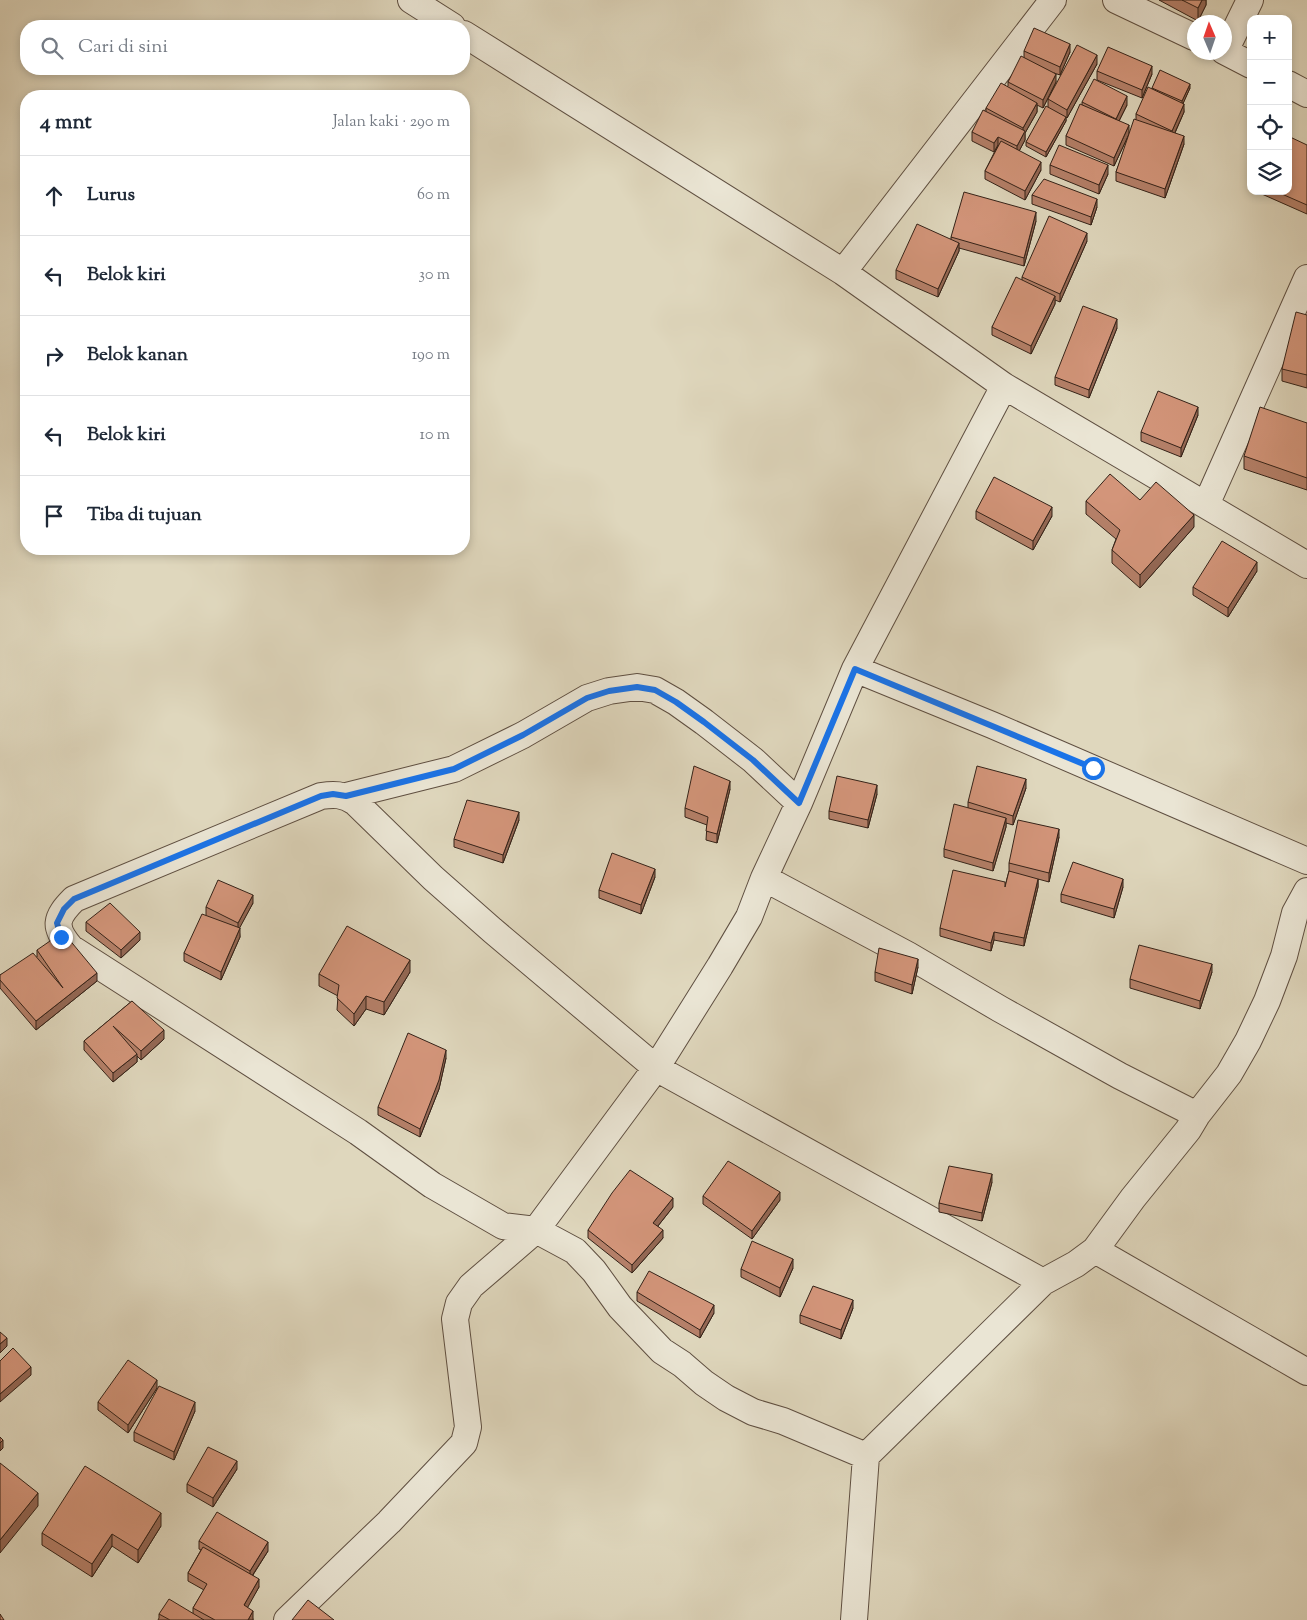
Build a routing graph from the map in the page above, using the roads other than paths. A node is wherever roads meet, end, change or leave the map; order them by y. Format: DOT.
graph roads {
  1 [pos="411,0"];
  2 [pos="1053,0"];
  3 [pos="1116,0"];
  4 [pos="1250,0"];
  5 [pos="443,20"];
  6 [pos="1187,34"];
  7 [pos="1232,37"];
  8 [pos="470,38"];
  9 [pos="1232,55"];
  10 [pos="1247,63"];
  11 [pos="1292,86"];
  12 [pos="1307,94"];
  13 [pos="843,272"];
  14 [pos="1307,278"];
  15 [pos="1004,386"];
  16 [pos="1206,505"];
  17 [pos="1307,565"];
  18 [pos="855,669"];
  19 [pos="346,796"];
  20 [pos="799,803"];
  21 [pos="1307,861"];
  22 [pos="764,878"];
  23 [pos="1307,891"];
  24 [pos="656,1068"];
  25 [pos="1197,1115"];
  26 [pos="536,1230"];
  27 [pos="1095,1250"];
  28 [pos="1044,1282"];
  29 [pos="1307,1372"];
  30 [pos="866,1456"];
  31 [pos="287,1620"];
  32 [pos="854,1620"];
  1 -- 5 [label="street"];
  2 -- 13 [label="street"];
  3 -- 6 [label="street"];
  4 -- 7 [label="street"];
  8 -- 13 [label="street"];
  9 -- 10 [label="street"];
  11 -- 12 [label="street"];
  13 -- 15 [label="street"];
  14 -- 16 [label="street"];
  15 -- 16 [label="street"];
  15 -- 18 [label="street"];
  16 -- 17 [label="street"];
  18 -- 20 [label="street"];
  18 -- 21 [label="street"];
  19 -- 20 [label="street"];
  19 -- 24 [label="street"];
  19 -- 26 [label="street"];
  20 -- 22 [label="street"];
  22 -- 24 [label="street"];
  22 -- 25 [label="street"];
  23 -- 25 [label="street"];
  24 -- 26 [label="street"];
  24 -- 28 [label="street"];
  25 -- 27 [label="street"];
  26 -- 30 [label="street"];
  26 -- 31 [label="street"];
  27 -- 28 [label="street"];
  27 -- 29 [label="street"];
  28 -- 30 [label="street"];
  30 -- 32 [label="street"];
}
